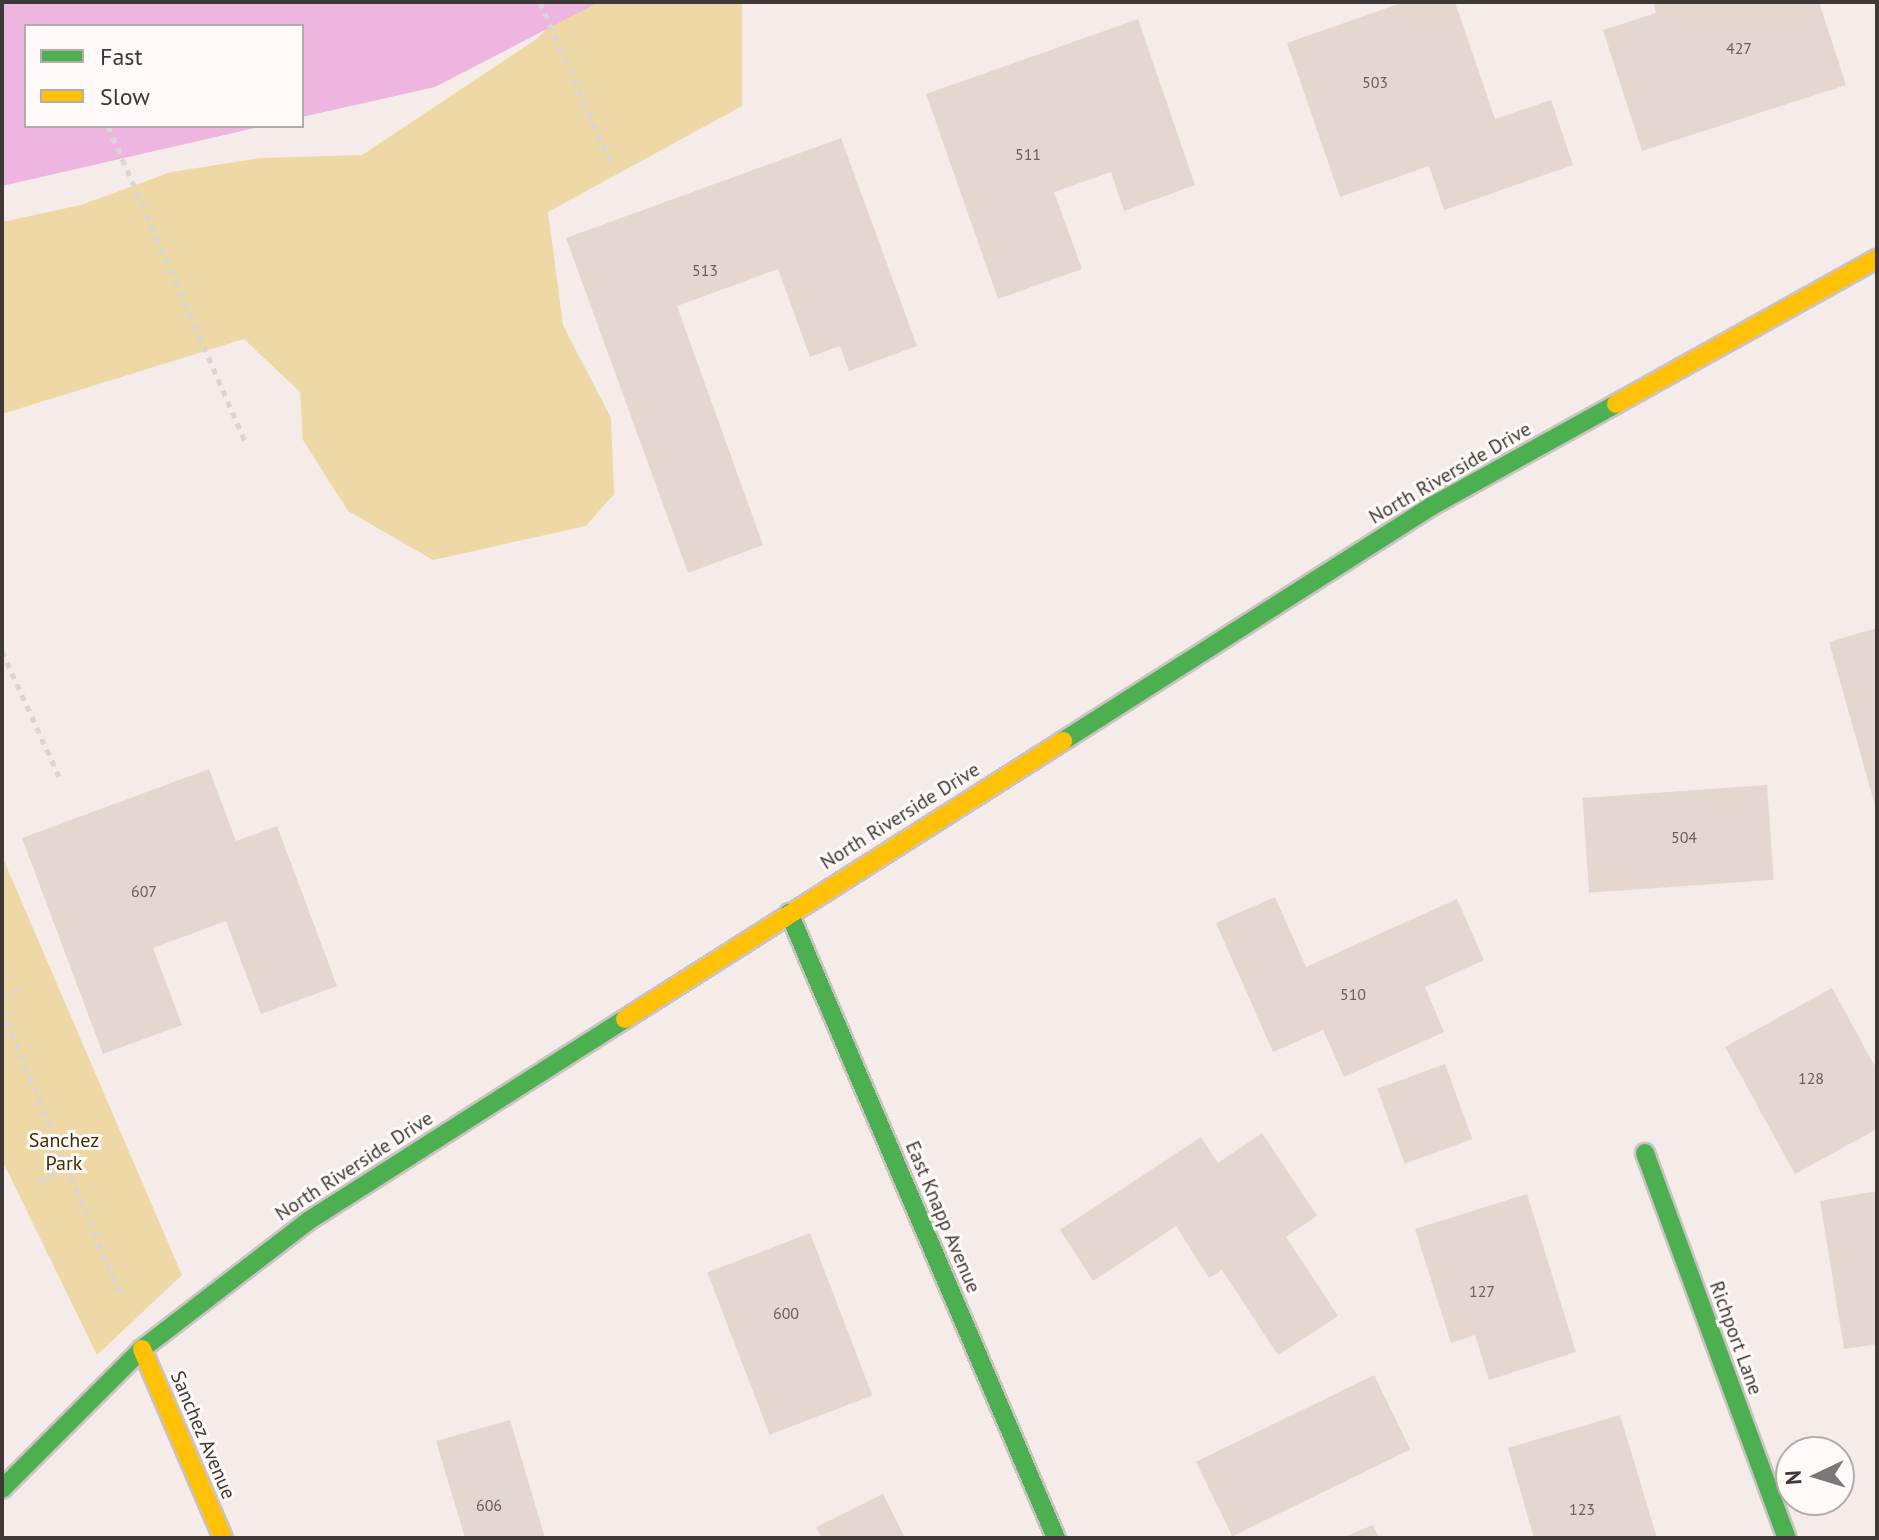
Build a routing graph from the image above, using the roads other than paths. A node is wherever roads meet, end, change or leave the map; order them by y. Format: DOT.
graph roads {
  1 [pos="1877,259"];
  2 [pos="789,913"];
  3 [pos="1645,1153"];
  4 [pos="142,1349"];
  5 [pos="2,1489"];
  6 [pos="223,1538"];
  7 [pos="1056,1538"];
  8 [pos="1787,1538"];
  1 -- 2 [label="street, North Riverside Drive"];
  2 -- 4 [label="street, North Riverside Drive"];
  2 -- 7 [label="street, East Knapp Avenue"];
  3 -- 8 [label="street, Richport Lane"];
  4 -- 5 [label="street, North Riverside Drive"];
  4 -- 6 [label="street, Sanchez Avenue"];
}
